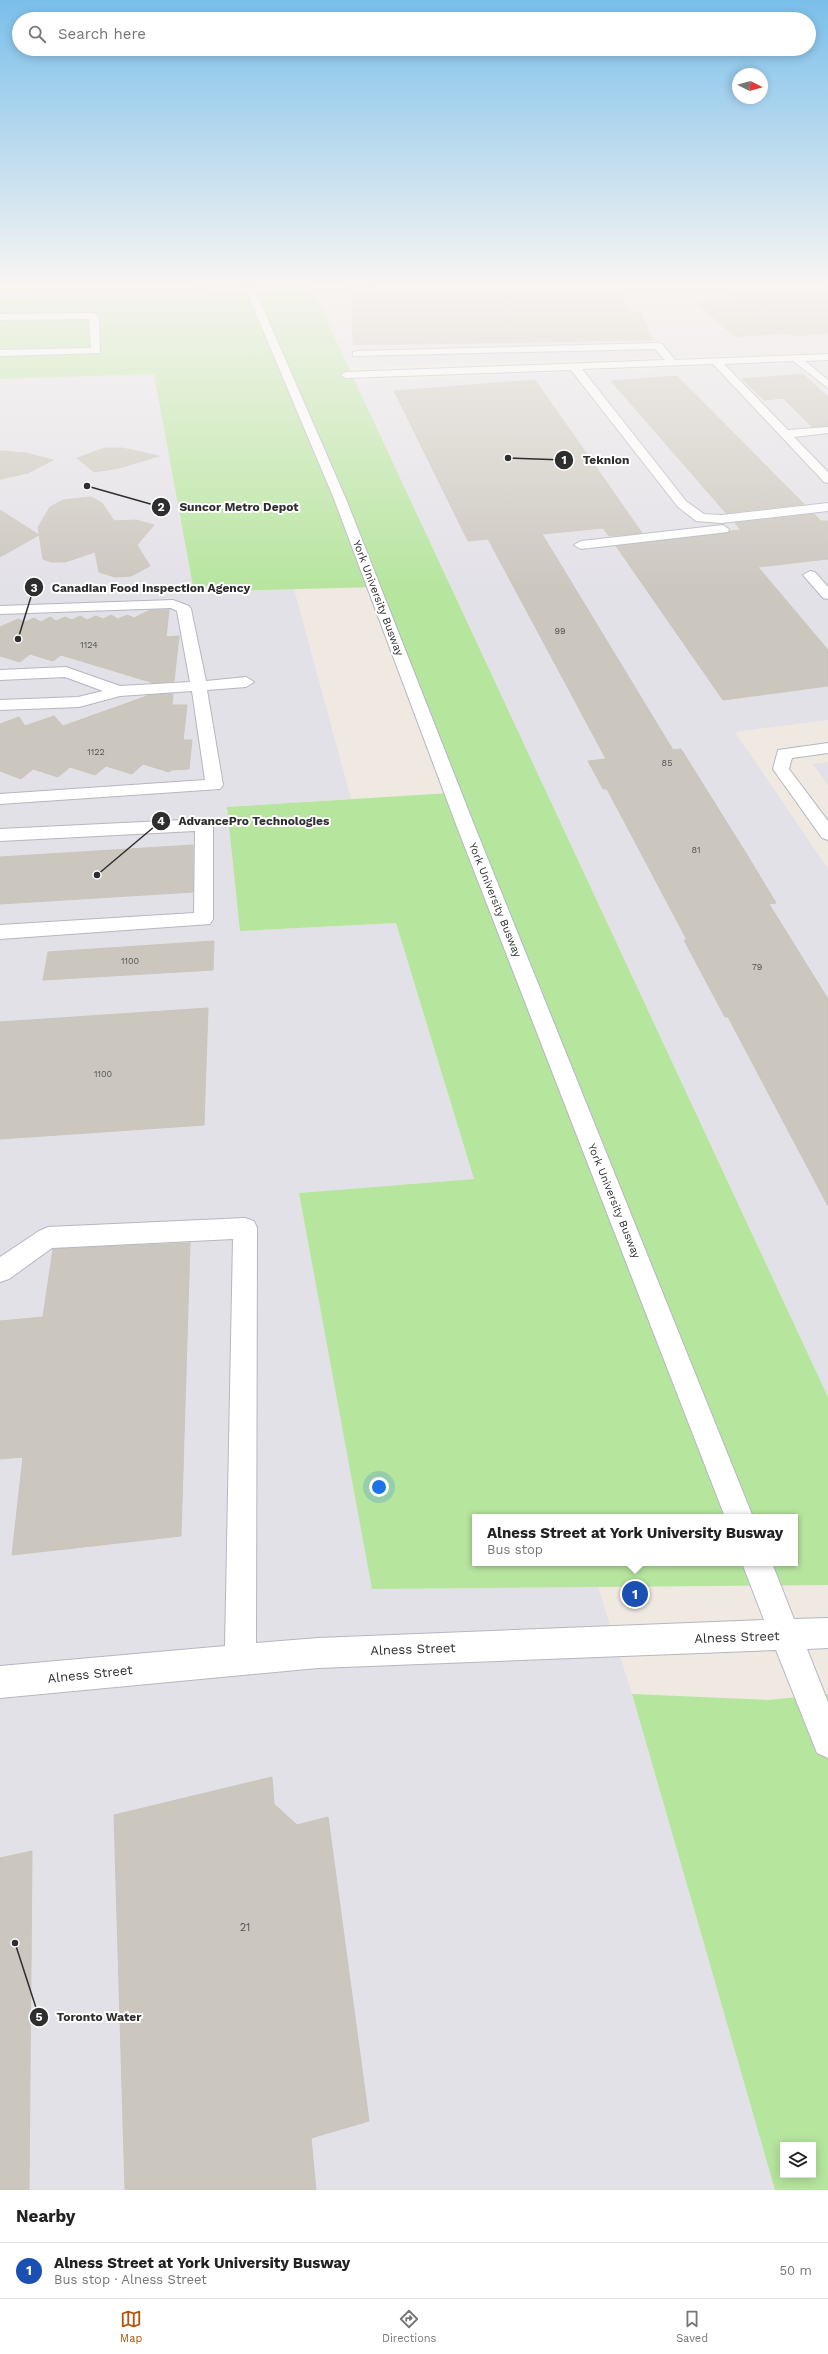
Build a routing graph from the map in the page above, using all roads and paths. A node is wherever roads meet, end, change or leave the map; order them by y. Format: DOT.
graph roads {
  1 [pos="292,387"];
  2 [pos="591,387"];
  3 [pos="740,387"];
  4 [pos="828,430"];
  5 [pos="798,432"];
  6 [pos="785,434"];
  7 [pos="828,441"];
  8 [pos="828,479"];
  9 [pos="828,507"];
  10 [pos="828,518"];
  11 [pos="581,545"];
  12 [pos="810,575"];
  13 [pos="828,595"];
  14 [pos="0,610"];
  15 [pos="0,675"];
  16 [pos="246,682"];
  17 [pos="198,686"];
  18 [pos="119,691"];
  19 [pos="0,705"];
  20 [pos="828,748"];
  21 [pos="0,799"];
  22 [pos="828,834"];
  23 [pos="0,835"];
  24 [pos="0,932"];
  25 [pos="0,1271"];
  26 [pos="738,1514"];
  27 [pos="758,1566"];
  28 [pos="828,1633"];
  29 [pos="786,1635"];
  30 [pos="240,1659"];
  31 [pos="0,1682"];
  32 [pos="828,1742"];
  1 -- 26 [label="street, York University Busway"];
  2 -- 9 [label="street"];
  3 -- 6 [label="street"];
  4 -- 5 [label="street"];
  5 -- 6 [label="street"];
  5 -- 7 [label="street"];
  6 -- 8 [label="street"];
  10 -- 11 [label="street"];
  12 -- 13 [label="street"];
  14 -- 17 [label="street"];
  15 -- 18 [label="street"];
  16 -- 17 [label="street"];
  17 -- 18 [label="street"];
  17 -- 21 [label="street"];
  18 -- 19 [label="street"];
  20 -- 22 [label="street"];
  23 -- 24 [label="street"];
  25 -- 30 [label="street"];
  27 -- 29 [label="street"];
  28 -- 29 [label="street, Alness Street"];
  29 -- 30 [label="street, Alness Street"];
  29 -- 32 [label="street"];
  30 -- 31 [label="street, Alness Street"];
}
